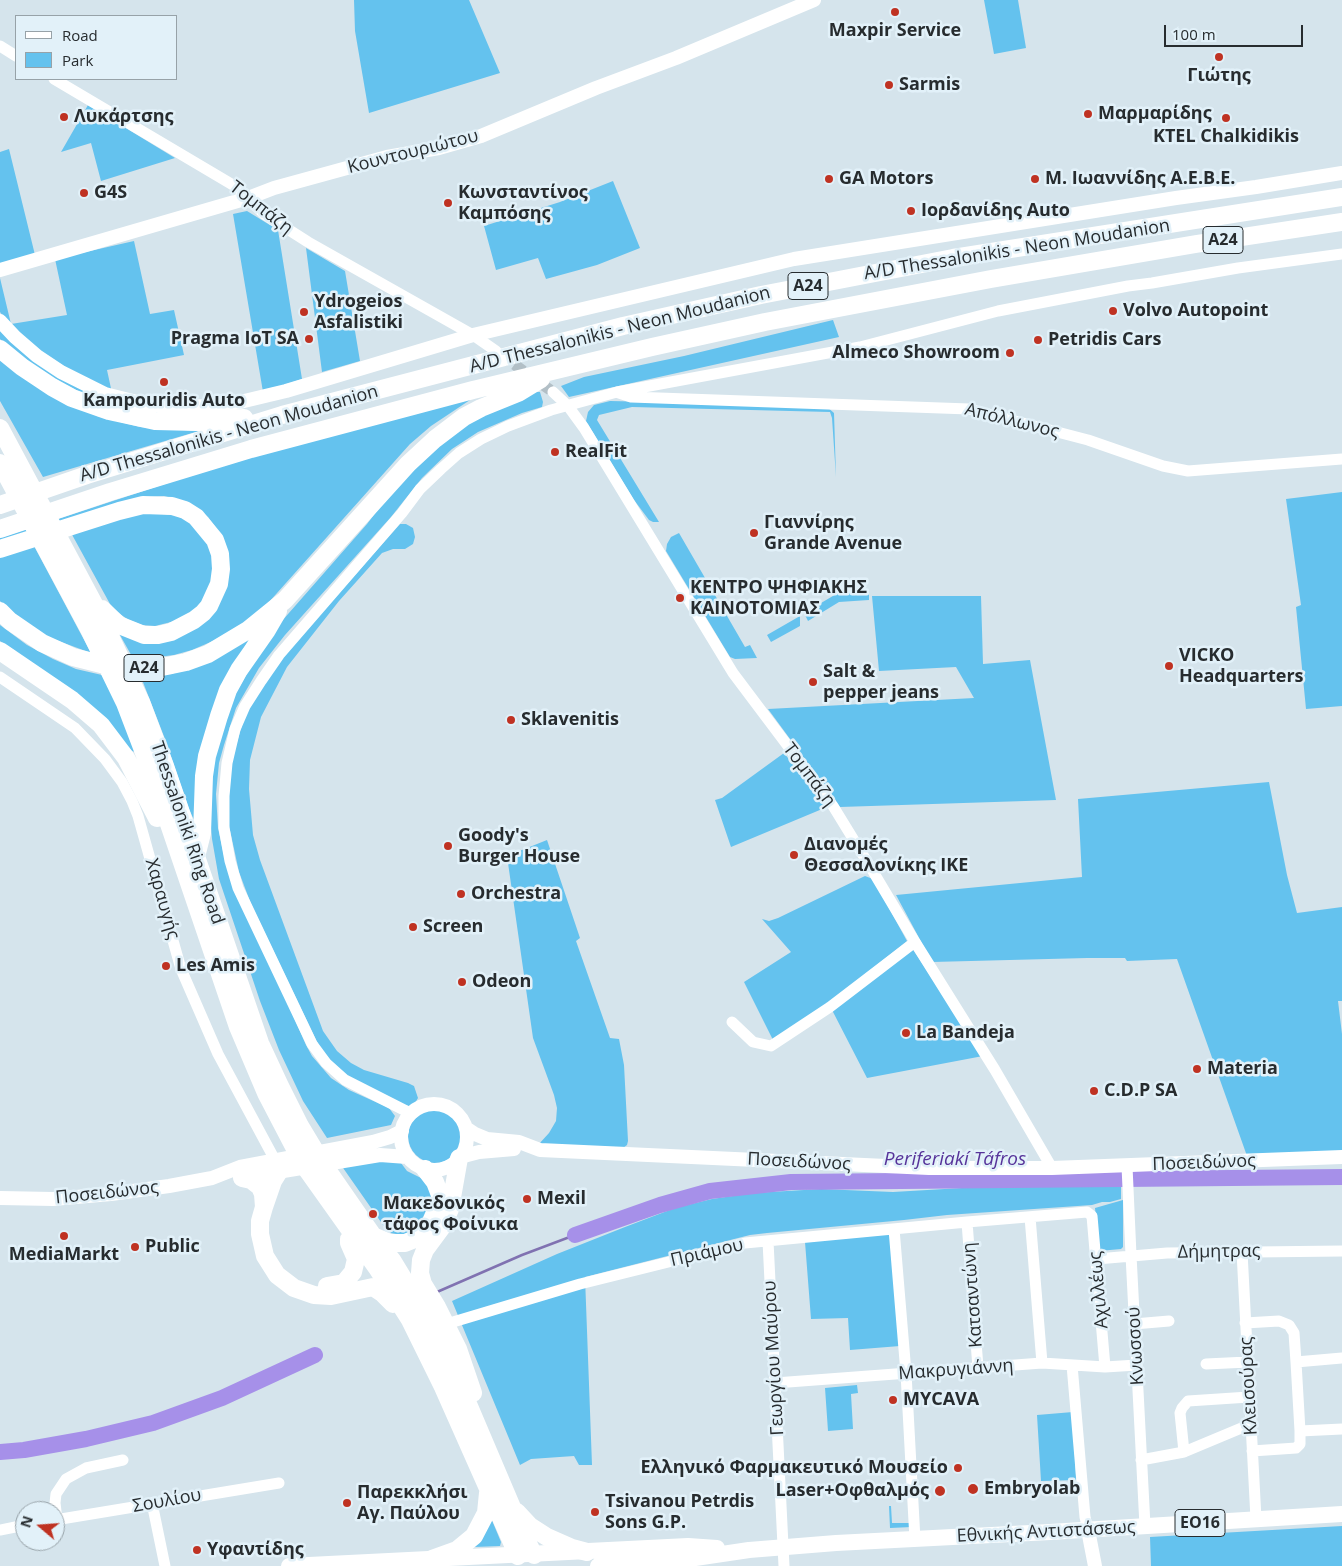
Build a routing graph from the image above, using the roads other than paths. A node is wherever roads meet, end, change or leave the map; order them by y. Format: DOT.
graph roads {
  1 [pos="814,0"];
  2 [pos="0,46"];
  3 [pos="15,55"];
  4 [pos="56,80"];
  5 [pos="1342,173"];
  6 [pos="1342,197"];
  7 [pos="248,198"];
  8 [pos="1342,222"];
  9 [pos="1342,254"];
  10 [pos="0,270"];
  11 [pos="0,321"];
  12 [pos="473,335"];
  13 [pos="0,349"];
  14 [pos="496,350"];
  15 [pos="553,371"];
  16 [pos="553,392"];
  17 [pos="617,392"];
  18 [pos="568,406"];
  19 [pos="282,415"];
  20 [pos="0,428"];
  21 [pos="7,459"];
  22 [pos="1342,459"];
  23 [pos="0,505"];
  24 [pos="0,529"];
  25 [pos="0,549"];
  26 [pos="57,553"];
  27 [pos="91,598"];
  28 [pos="285,600"];
  29 [pos="0,611"];
  30 [pos="0,651"];
  31 [pos="0,677"];
  32 [pos="123,681"];
  33 [pos="178,851"];
  34 [pos="196,856"];
  35 [pos="915,942"];
  36 [pos="732,1022"];
  37 [pos="412,1114"];
  38 [pos="466,1128"];
  39 [pos="402,1131"];
  40 [pos="301,1144"];
  41 [pos="526,1145"];
  42 [pos="407,1156"];
  43 [pos="1342,1157"];
  44 [pos="460,1158"];
  45 [pos="1052,1168"];
  46 [pos="1128,1168"];
  47 [pos="425,1169"];
  48 [pos="303,1171"];
  49 [pos="279,1173"];
  50 [pos="212,1178"];
  51 [pos="242,1178"];
  52 [pos="0,1198"];
  53 [pos="264,1207"];
  54 [pos="1091,1213"];
  55 [pos="1030,1217"];
  56 [pos="967,1222"];
  57 [pos="894,1229"];
  58 [pos="349,1231"];
  59 [pos="373,1236"];
  60 [pos="768,1241"];
  61 [pos="1342,1251"];
  62 [pos="1242,1252"];
  63 [pos="1130,1256"];
  64 [pos="1097,1260"];
  65 [pos="405,1312"];
  66 [pos="453,1322"];
  67 [pos="1170,1322"];
  68 [pos="1246,1323"];
  69 [pos="1134,1324"];
  70 [pos="1342,1358"];
  71 [pos="1248,1362"];
  72 [pos="1296,1362"];
  73 [pos="1042,1363"];
  74 [pos="1206,1364"];
  75 [pos="1072,1365"];
  76 [pos="1137,1366"];
  77 [pos="1105,1367"];
  78 [pos="978,1368"];
  79 [pos="906,1373"];
  80 [pos="774,1383"];
  81 [pos="1249,1397"];
  82 [pos="1250,1424"];
  83 [pos="1342,1429"];
  84 [pos="1300,1431"];
  85 [pos="1252,1451"];
  86 [pos="1184,1452"];
  87 [pos="123,1460"];
  88 [pos="1141,1460"];
  89 [pos="493,1463"];
  90 [pos="279,1482"];
  91 [pos="486,1485"];
  92 [pos="55,1501"];
  93 [pos="152,1503"];
  94 [pos="510,1504"];
  95 [pos="1342,1514"];
  96 [pos="65,1518"];
  97 [pos="1256,1519"];
  98 [pos="1145,1526"];
  99 [pos="15,1527"];
  100 [pos="0,1530"];
  101 [pos="1088,1530"];
  102 [pos="915,1540"];
  103 [pos="783,1547"];
  104 [pos="749,1550"];
  105 [pos="586,1552"];
  106 [pos="432,1560"];
  107 [pos="530,1561"];
  108 [pos="165,1566"];
  109 [pos="289,1566"];
  110 [pos="598,1566"];
  111 [pos="784,1566"];
  112 [pos="1095,1566"];
  1 -- 7 [label="street, Κουντουριώτου"];
  2 -- 3 [label="street"];
  4 -- 7 [label="street, Τομπάζη"];
  5 -- 12 [label="street"];
  6 -- 19 [label="highway, A/D Thessalonikis - Neon Moudanion / Α24"];
  7 -- 10 [label="street, Κουντουριώτου"];
  7 -- 12 [label="street, Τομπάζη"];
  8 -- 15 [label="highway, A/D Thessalonikis - Neon Moudanion / Α24"];
  9 -- 17 [label="street"];
  11 -- 12 [label="street"];
  12 -- 14 [label="street, Τομπάζη"];
  13 -- 19 [label="highway, Α24"];
  15 -- 24 [label="highway, A/D Thessalonikis - Neon Moudanion"];
  15 -- 28 [label="highway, Α24"];
  16 -- 18 [label="street, Τομπάζη"];
  17 -- 18 [label="street"];
  17 -- 22 [label="street, Απόλλωνος"];
  18 -- 35 [label="street, Τομπάζη"];
  18 -- 37 [label="street"];
  19 -- 23 [label="highway, A/D Thessalonikis - Neon Moudanion"];
  20 -- 21 [label="highway, Thessaloniki Ring Road"];
  21 -- 26 [label="highway, Thessaloniki Ring Road"];
  25 -- 27 [label="highway"];
  26 -- 27 [label="highway, Thessaloniki Ring Road"];
  26 -- 32 [label="highway, Thessaloniki Ring Road"];
  27 -- 32 [label="highway, Thessaloniki Ring Road"];
  28 -- 29 [label="highway, Α24"];
  28 -- 34 [label="highway"];
  30 -- 33 [label="highway"];
  31 -- 49 [label="street, Χαραυγής"];
  32 -- 33 [label="highway, Thessaloniki Ring Road"];
  32 -- 34 [label="highway, Thessaloniki Ring Road"];
  33 -- 40 [label="highway, Thessaloniki Ring Road"];
  34 -- 40 [label="highway, Thessaloniki Ring Road"];
  35 -- 36 [label="street"];
  35 -- 45 [label="street, Τομπάζη"];
  37 -- 38 [label="street"];
  37 -- 39 [label="street"];
  38 -- 41 [label="street, Ποσειδώνος"];
  38 -- 44 [label="street"];
  39 -- 42 [label="street"];
  39 -- 49 [label="street, Ποσειδώνος"];
  40 -- 48 [label="highway, Thessaloniki Ring Road"];
  40 -- 59 [label="highway, Thessaloniki Ring Road"];
  41 -- 44 [label="street"];
  41 -- 45 [label="street, Ποσειδώνος"];
  42 -- 47 [label="street"];
  42 -- 48 [label="street"];
  43 -- 46 [label="street, Ποσειδώνος"];
  44 -- 47 [label="street"];
  44 -- 89 [label="highway"];
  45 -- 46 [label="street, Ποσειδώνος"];
  46 -- 63 [label="street, Κνωσσού"];
  47 -- 59 [label="highway"];
  48 -- 49 [label="highway"];
  48 -- 58 [label="highway, Thessaloniki Ring Road"];
  49 -- 50 [label="street, Ποσειδώνος"];
  49 -- 51 [label="street, Ποσειδώνος"];
  49 -- 53 [label="highway"];
  49 -- 58 [label="highway"];
  50 -- 51 [label="street, Ποσειδώνος"];
  50 -- 52 [label="street, Ποσειδώνος"];
  51 -- 53 [label="highway"];
  53 -- 65 [label="highway"];
  54 -- 55 [label="street, Πριάμου"];
  54 -- 64 [label="street, Αχιλλέως"];
  55 -- 56 [label="street, Πριάμου"];
  55 -- 73 [label="street"];
  56 -- 57 [label="street, Πριάμου"];
  56 -- 78 [label="street, Κατσαντώνη"];
  57 -- 60 [label="street, Πριάμου"];
  57 -- 79 [label="street"];
  58 -- 65 [label="highway, Thessaloniki Ring Road"];
  59 -- 89 [label="highway, Thessaloniki Ring Road"];
  60 -- 66 [label="street, Πριάμου"];
  60 -- 80 [label="street, Γεωργίου Μαύρου"];
  61 -- 62 [label="street, Δήμητρας"];
  62 -- 63 [label="street, Δήμητρας"];
  62 -- 68 [label="street, Κλεισούρας"];
  63 -- 64 [label="street, Δήμητρας"];
  63 -- 69 [label="street, Κνωσσού"];
  64 -- 77 [label="street, Αχιλλέως"];
  65 -- 91 [label="highway, Thessaloniki Ring Road"];
  67 -- 69 [label="street"];
  68 -- 71 [label="street, Κλεισούρας"];
  68 -- 72 [label="street"];
  69 -- 76 [label="street, Κνωσσού"];
  70 -- 72 [label="street"];
  71 -- 74 [label="street"];
  71 -- 81 [label="street, Κλεισούρας"];
  72 -- 84 [label="street"];
  73 -- 75 [label="street, Μακρυγιάννη"];
  73 -- 78 [label="street, Μακρυγιάννη"];
  75 -- 77 [label="street, Μακρυγιάννη"];
  75 -- 101 [label="street"];
  76 -- 77 [label="street, Μακρυγιάννη"];
  76 -- 88 [label="street, Κνωσσού"];
  78 -- 79 [label="street, Μακρυγιάννη"];
  79 -- 80 [label="street, Μακρυγιάννη"];
  79 -- 102 [label="street"];
  80 -- 103 [label="street, Γεωργίου Μαύρου"];
  81 -- 82 [label="street, Κλεισούρας"];
  81 -- 86 [label="street"];
  82 -- 85 [label="street, Κλεισούρας"];
  82 -- 86 [label="street"];
  83 -- 84 [label="street"];
  84 -- 85 [label="street"];
  85 -- 97 [label="street, Κλεισούρας"];
  86 -- 88 [label="street"];
  87 -- 92 [label="street"];
  88 -- 98 [label="street, Κνωσσού"];
  89 -- 94 [label="highway"];
  90 -- 93 [label="street, Σουλίου"];
  91 -- 106 [label="highway"];
  91 -- 107 [label="highway, Thessaloniki Ring Road"];
  93 -- 96 [label="street, Σουλίου"];
  93 -- 108 [label="street"];
  94 -- 105 [label="highway"];
  94 -- 107 [label="highway"];
  95 -- 97 [label="main road, Εθνικής Αντιστάσεως / ΕΟ16"];
  97 -- 98 [label="main road, Εθνικής Αντιστάσεως / ΕΟ16"];
  98 -- 101 [label="main road, Εθνικής Αντιστάσεως / ΕΟ16"];
  99 -- 100 [label="street"];
  101 -- 102 [label="main road, Εθνικής Αντιστάσεως / ΕΟ16"];
  101 -- 112 [label="street"];
  102 -- 103 [label="main road, Εθνικής Αντιστάσεως / ΕΟ16"];
  103 -- 104 [label="main road, Εθνικής Αντιστάσεως / ΕΟ16"];
  103 -- 111 [label="street, Γεωργίου Μαύρου"];
  104 -- 105 [label="main road, Εθνικής Αντιστάσεως / ΕΟ16"];
  104 -- 110 [label="main road, Εθνικής Αντιστάσεως / ΕΟ16"];
  105 -- 107 [label="main road, Εθνικής Αντιστάσεως / ΕΟ16"];
  106 -- 107 [label="main road, Εθνικής Αντιστάσεως / ΕΟ16"];
  106 -- 109 [label="main road, Εθνικής Αντιστάσεως / ΕΟ16"];
}
